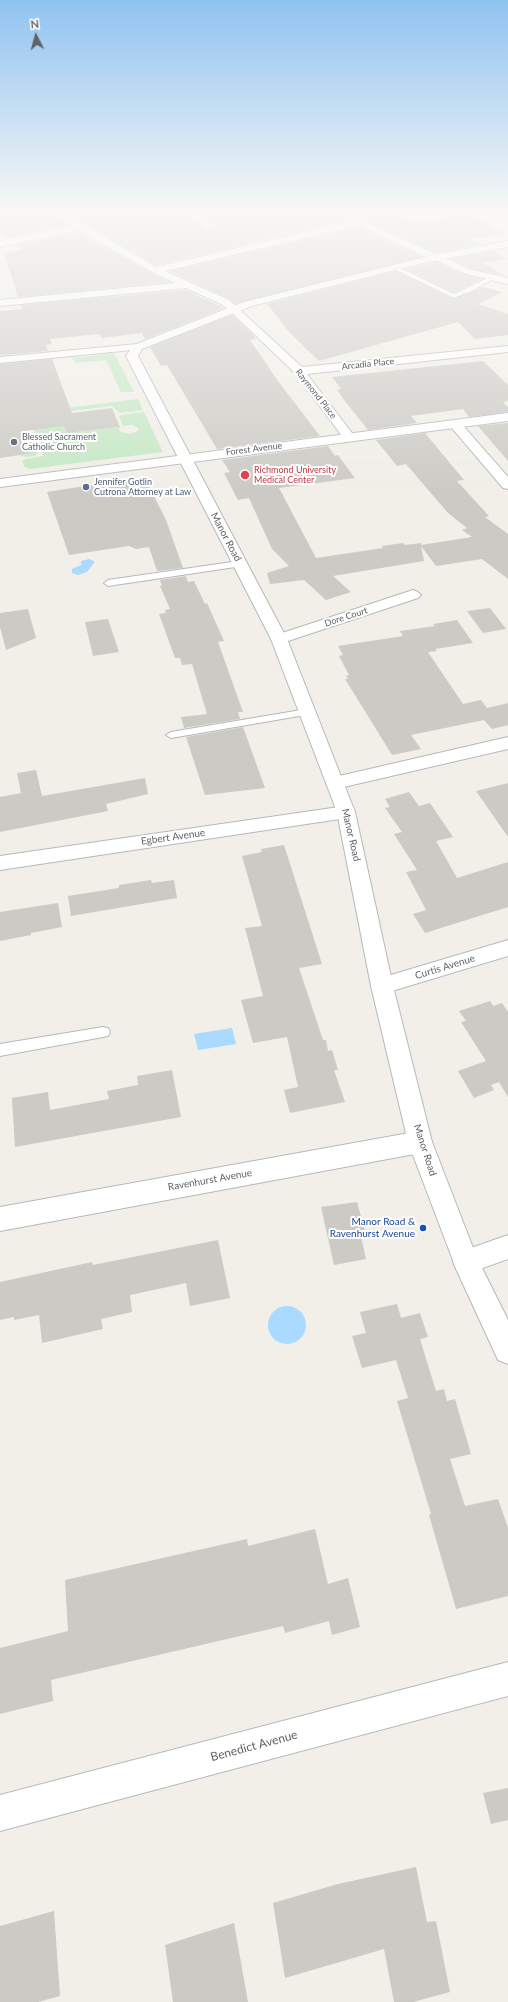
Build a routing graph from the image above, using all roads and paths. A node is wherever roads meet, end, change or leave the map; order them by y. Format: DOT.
graph roads {
  1 [pos="240,307"];
  2 [pos="234,309"];
  3 [pos="138,347"];
  4 [pos="508,349"];
  5 [pos="0,360"];
  6 [pos="299,371"];
  7 [pos="508,417"];
  8 [pos="455,424"];
  9 [pos="349,437"];
  10 [pos="184,458"];
  11 [pos="0,483"];
  12 [pos="508,485"];
  13 [pos="239,564"];
  14 [pos="108,583"];
  15 [pos="413,595"];
  16 [pos="279,639"];
  17 [pos="307,712"];
  18 [pos="171,735"];
  19 [pos="508,743"];
  20 [pos="335,783"];
  21 [pos="346,812"];
  22 [pos="0,863"];
  23 [pos="508,948"];
  24 [pos="382,986"];
  25 [pos="103,1032"];
  26 [pos="0,1050"];
  27 [pos="420,1142"];
  28 [pos="0,1219"];
  29 [pos="508,1246"];
  30 [pos="466,1262"];
  31 [pos="508,1350"];
  32 [pos="508,1679"];
  33 [pos="0,1813"];
  1 -- 2 [label="street"];
  2 -- 3 [label="street"];
  2 -- 6 [label="street, Raymond Place"];
  3 -- 5 [label="street"];
  3 -- 10 [label="street, Manor Road"];
  4 -- 6 [label="street, Arcadia Place"];
  6 -- 9 [label="street, Raymond Place"];
  7 -- 8 [label="street, Forest Avenue"];
  8 -- 9 [label="street, Forest Avenue"];
  8 -- 12 [label="street"];
  9 -- 10 [label="street, Forest Avenue"];
  10 -- 11 [label="street, Forest Avenue"];
  10 -- 13 [label="street, Manor Road"];
  13 -- 14 [label="lane"];
  13 -- 16 [label="street, Manor Road"];
  15 -- 16 [label="street, Dore Court"];
  16 -- 17 [label="street, Manor Road"];
  17 -- 18 [label="lane"];
  17 -- 20 [label="street, Manor Road"];
  19 -- 20 [label="street"];
  20 -- 21 [label="street, Manor Road"];
  21 -- 22 [label="street, Egbert Avenue"];
  21 -- 24 [label="street, Manor Road"];
  23 -- 24 [label="street, Curtis Avenue"];
  24 -- 27 [label="street, Manor Road"];
  25 -- 26 [label="lane"];
  27 -- 28 [label="street, Ravenhurst Avenue"];
  27 -- 30 [label="street, Manor Road"];
  29 -- 30 [label="street"];
  30 -- 31 [label="street, Manor Road"];
  32 -- 33 [label="street, Benedict Avenue"];
}
